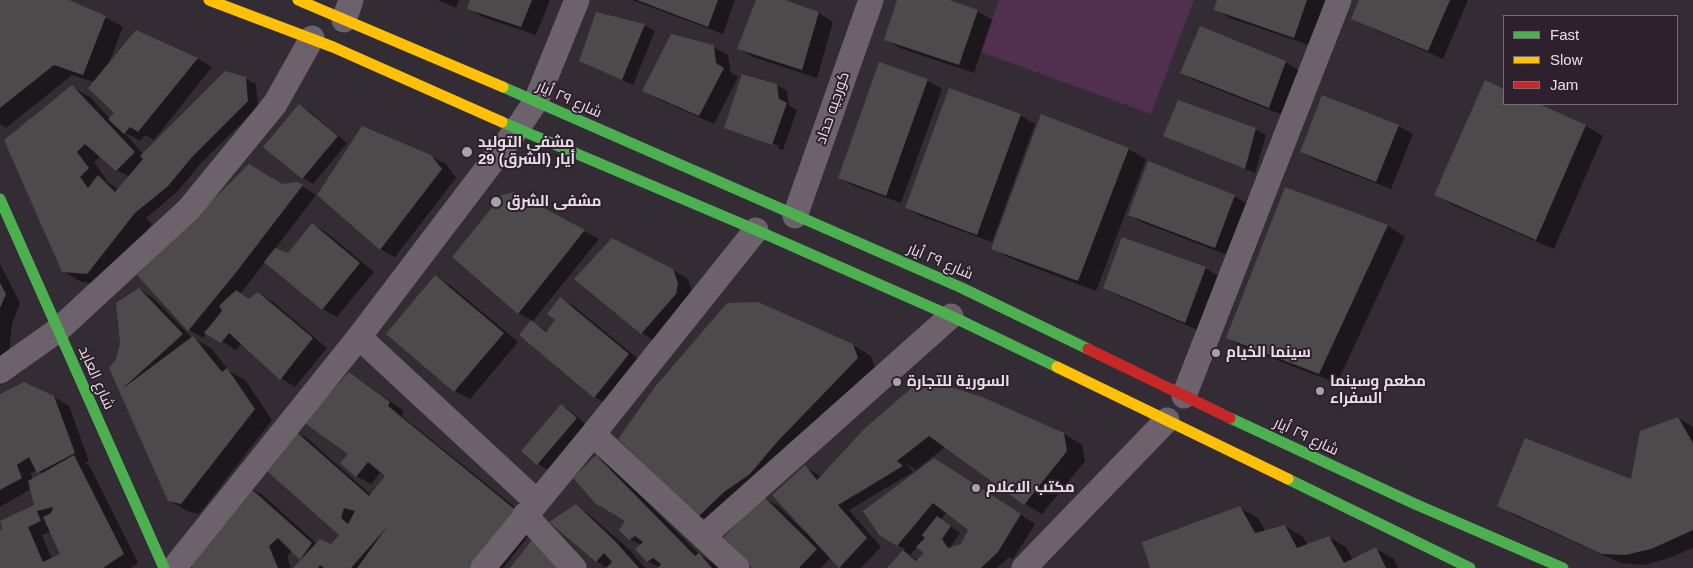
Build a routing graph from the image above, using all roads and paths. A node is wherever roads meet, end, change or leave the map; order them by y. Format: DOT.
graph roads {
  1 [pos="210,0"];
  2 [pos="298,0"];
  3 [pos="577,0"];
  4 [pos="871,0"];
  5 [pos="1339,0"];
  6 [pos="348,10"];
  7 [pos="312,38"];
  8 [pos="536,101"];
  9 [pos="517,129"];
  10 [pos="0,199"];
  11 [pos="795,216"];
  12 [pos="756,230"];
  13 [pos="951,316"];
  14 [pos="58,330"];
  15 [pos="359,337"];
  16 [pos="0,371"];
  17 [pos="1184,396"];
  18 [pos="1167,420"];
  19 [pos="593,434"];
  20 [pos="531,508"];
  21 [pos="704,536"];
  22 [pos="164,568"];
  23 [pos="174,568"];
  24 [pos="483,568"];
  25 [pos="574,568"];
  26 [pos="737,568"];
  27 [pos="1024,568"];
  28 [pos="1470,568"];
  29 [pos="1563,568"];
  1 -- 7 [label="main road"];
  2 -- 6 [label="main road, شارع ٢٩ أيار"];
  3 -- 8 [label="street"];
  4 -- 11 [label="street, كورجيه حداد"];
  5 -- 17 [label="street"];
  6 -- 8 [label="main road, شارع ٢٩ أيار"];
  7 -- 9 [label="main road"];
  7 -- 14 [label="street"];
  8 -- 9 [label="street"];
  8 -- 11 [label="main road, شارع ٢٩ أيار"];
  9 -- 12 [label="main road"];
  9 -- 15 [label="street"];
  10 -- 14 [label="main road, شارع العابد"];
  11 -- 17 [label="main road, شارع ٢٩ أيار"];
  12 -- 13 [label="main road"];
  12 -- 19 [label="street"];
  13 -- 18 [label="main road"];
  13 -- 21 [label="street"];
  14 -- 16 [label="street"];
  14 -- 22 [label="main road, شارع العابد"];
  15 -- 20 [label="street"];
  15 -- 23 [label="street"];
  17 -- 29 [label="main road, شارع ٢٩ أيار"];
  18 -- 27 [label="street"];
  18 -- 28 [label="main road"];
  19 -- 20 [label="street"];
  19 -- 21 [label="street"];
  20 -- 24 [label="street"];
  20 -- 25 [label="street"];
  21 -- 26 [label="street"];
}
